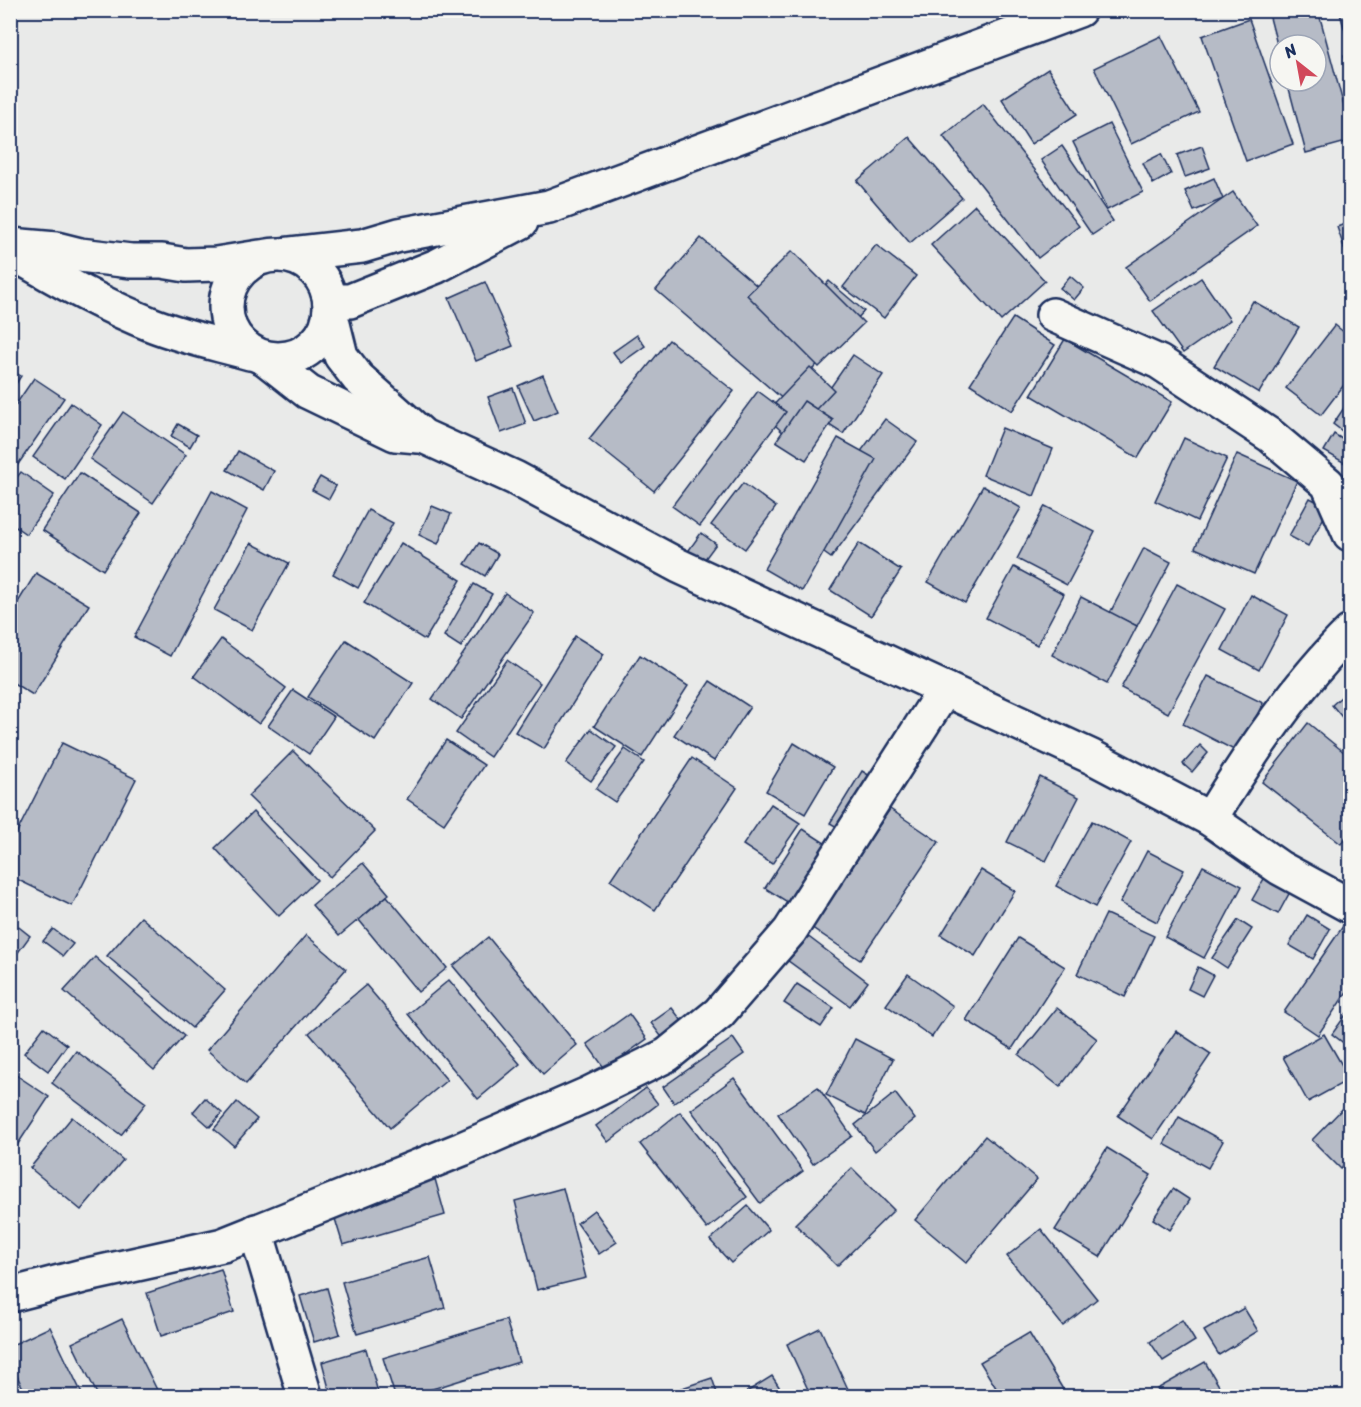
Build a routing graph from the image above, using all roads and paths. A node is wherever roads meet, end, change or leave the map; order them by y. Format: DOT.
graph roads {
  1 [pos="1079,10"];
  2 [pos="1022,20"];
  3 [pos="549,207"];
  4 [pos="10,245"];
  5 [pos="10,251"];
  6 [pos="273,255"];
  7 [pos="330,306"];
  8 [pos="1053,315"];
  9 [pos="258,356"];
  10 [pos="423,436"];
  11 [pos="1350,534"];
  12 [pos="1350,632"];
  13 [pos="945,689"];
  14 [pos="1210,819"];
  15 [pos="1350,906"];
  16 [pos="256,1232"];
  17 [pos="10,1295"];
  18 [pos="305,1396"];
  1 -- 2 [label="street"];
  2 -- 3 [label="street"];
  3 -- 6 [label="street"];
  3 -- 7 [label="street"];
  4 -- 6 [label="street"];
  5 -- 9 [label="street"];
  6 -- 7 [label="street"];
  6 -- 9 [label="street"];
  7 -- 9 [label="street"];
  7 -- 10 [label="street"];
  8 -- 11 [label="street"];
  9 -- 10 [label="street"];
  10 -- 13 [label="street"];
  12 -- 14 [label="street"];
  13 -- 14 [label="street"];
  13 -- 16 [label="street"];
  14 -- 15 [label="street"];
  16 -- 17 [label="street"];
  16 -- 18 [label="street"];
}
